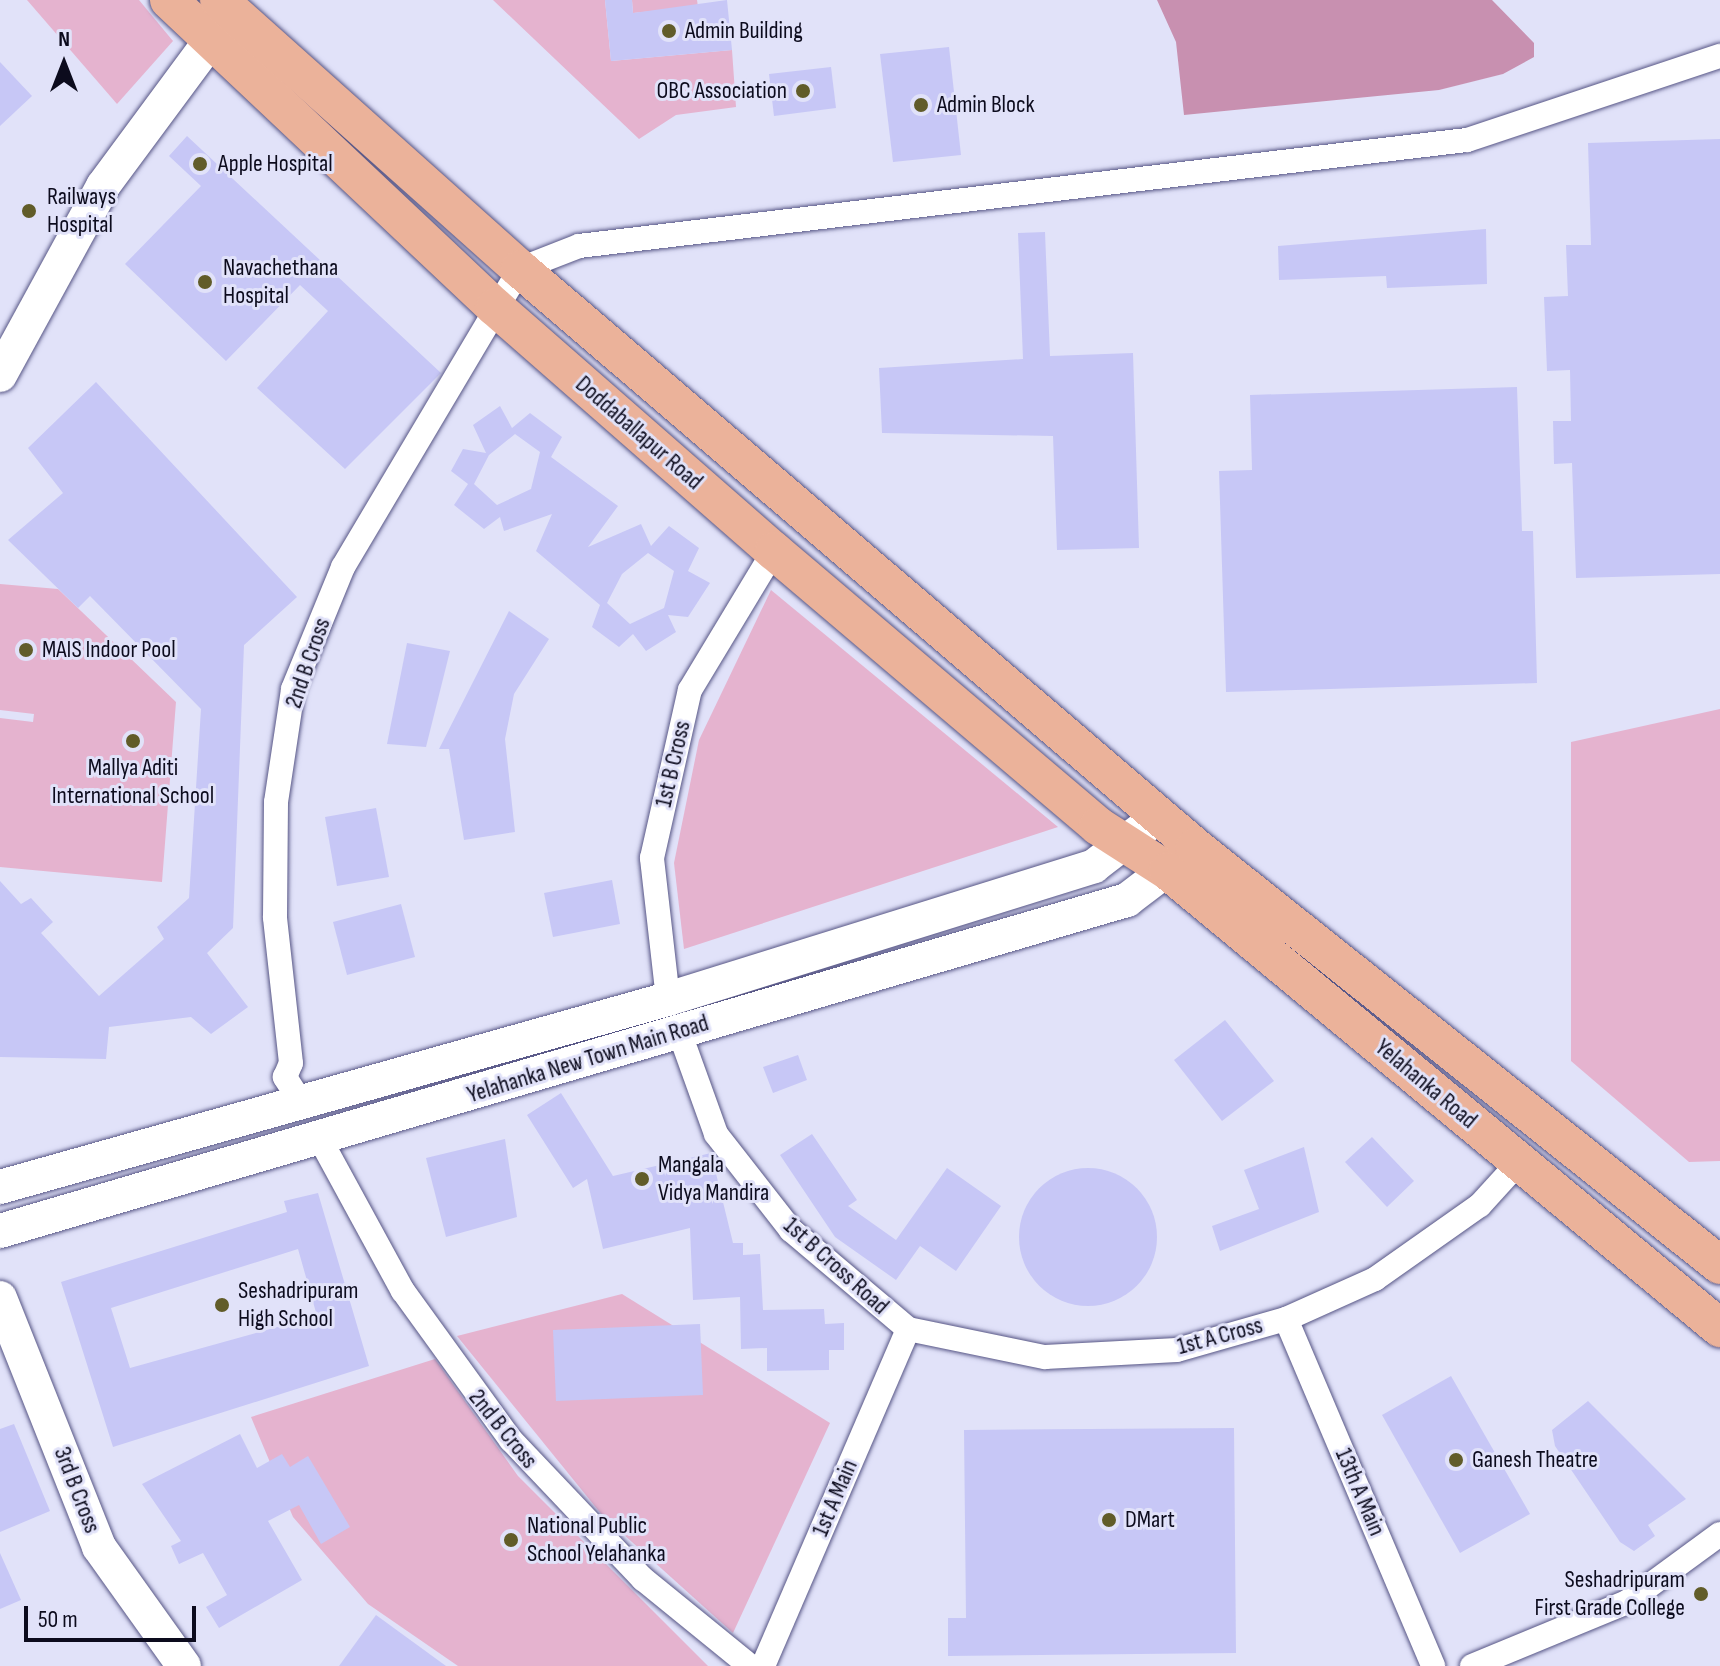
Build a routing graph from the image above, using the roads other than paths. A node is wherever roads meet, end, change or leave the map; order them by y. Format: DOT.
graph roads {
  1 [pos="169,0"];
  2 [pos="219,0"];
  3 [pos="209,43"];
  4 [pos="1720,56"];
  5 [pos="520,269"];
  6 [pos="495,307"];
  7 [pos="0,375"];
  8 [pos="774,551"];
  9 [pos="1159,816"];
  10 [pos="1129,843"];
  11 [pos="1182,859"];
  12 [pos="668,999"];
  13 [pos="679,1031"];
  14 [pos="301,1102"];
  15 [pos="320,1139"];
  16 [pos="1508,1176"];
  17 [pos="0,1187"];
  18 [pos="0,1231"];
  19 [pos="1720,1265"];
  20 [pos="0,1298"];
  21 [pos="1286,1319"];
  22 [pos="1720,1328"];
  23 [pos="908,1329"];
  24 [pos="1720,1534"];
  25 [pos="172,1662"];
  26 [pos="750,1666"];
  27 [pos="763,1666"];
  28 [pos="1433,1666"];
  29 [pos="1472,1666"];
  1 -- 3 [label="main road, Doddaballapur Road"];
  2 -- 5 [label="main road, Doddaballapur Road"];
  3 -- 6 [label="main road, Doddaballapur Road"];
  3 -- 7 [label="main road"];
  4 -- 5 [label="street"];
  5 -- 6 [label="street, 2nd B Cross"];
  5 -- 9 [label="main road, Doddaballapur Road"];
  6 -- 8 [label="main road, Doddaballapur Road"];
  6 -- 14 [label="street, 2nd B Cross"];
  8 -- 10 [label="main road, Doddaballapur Road"];
  8 -- 12 [label="street, 1st B Cross"];
  9 -- 10 [label="main road, Yelahanka New Town Main Road"];
  9 -- 11 [label="main road, Yelahanka Road"];
  10 -- 11 [label="main road, Yelahanka Road"];
  10 -- 12 [label="main road, Yelahanka New Town Main Road"];
  11 -- 13 [label="main road, Yelahanka New Town Main Road"];
  11 -- 16 [label="main road, Yelahanka Road"];
  11 -- 19 [label="main road, Yelahanka Road"];
  12 -- 14 [label="main road, Yelahanka New Town Main Road"];
  13 -- 15 [label="main road, Yelahanka New Town Main Road"];
  13 -- 23 [label="street, 1st B Cross Road"];
  14 -- 17 [label="main road, Yelahanka New Town Main Road"];
  15 -- 18 [label="main road, Yelahanka New Town Main Road"];
  15 -- 26 [label="street, 2nd B Cross"];
  16 -- 21 [label="street, 1st A Cross"];
  16 -- 22 [label="main road, Yelahanka Road"];
  20 -- 25 [label="main road, 3rd B Cross"];
  21 -- 23 [label="street, 1st A Cross"];
  21 -- 28 [label="street, 13th A Main"];
  23 -- 27 [label="street, 1st A Main"];
  24 -- 29 [label="street"];
}
